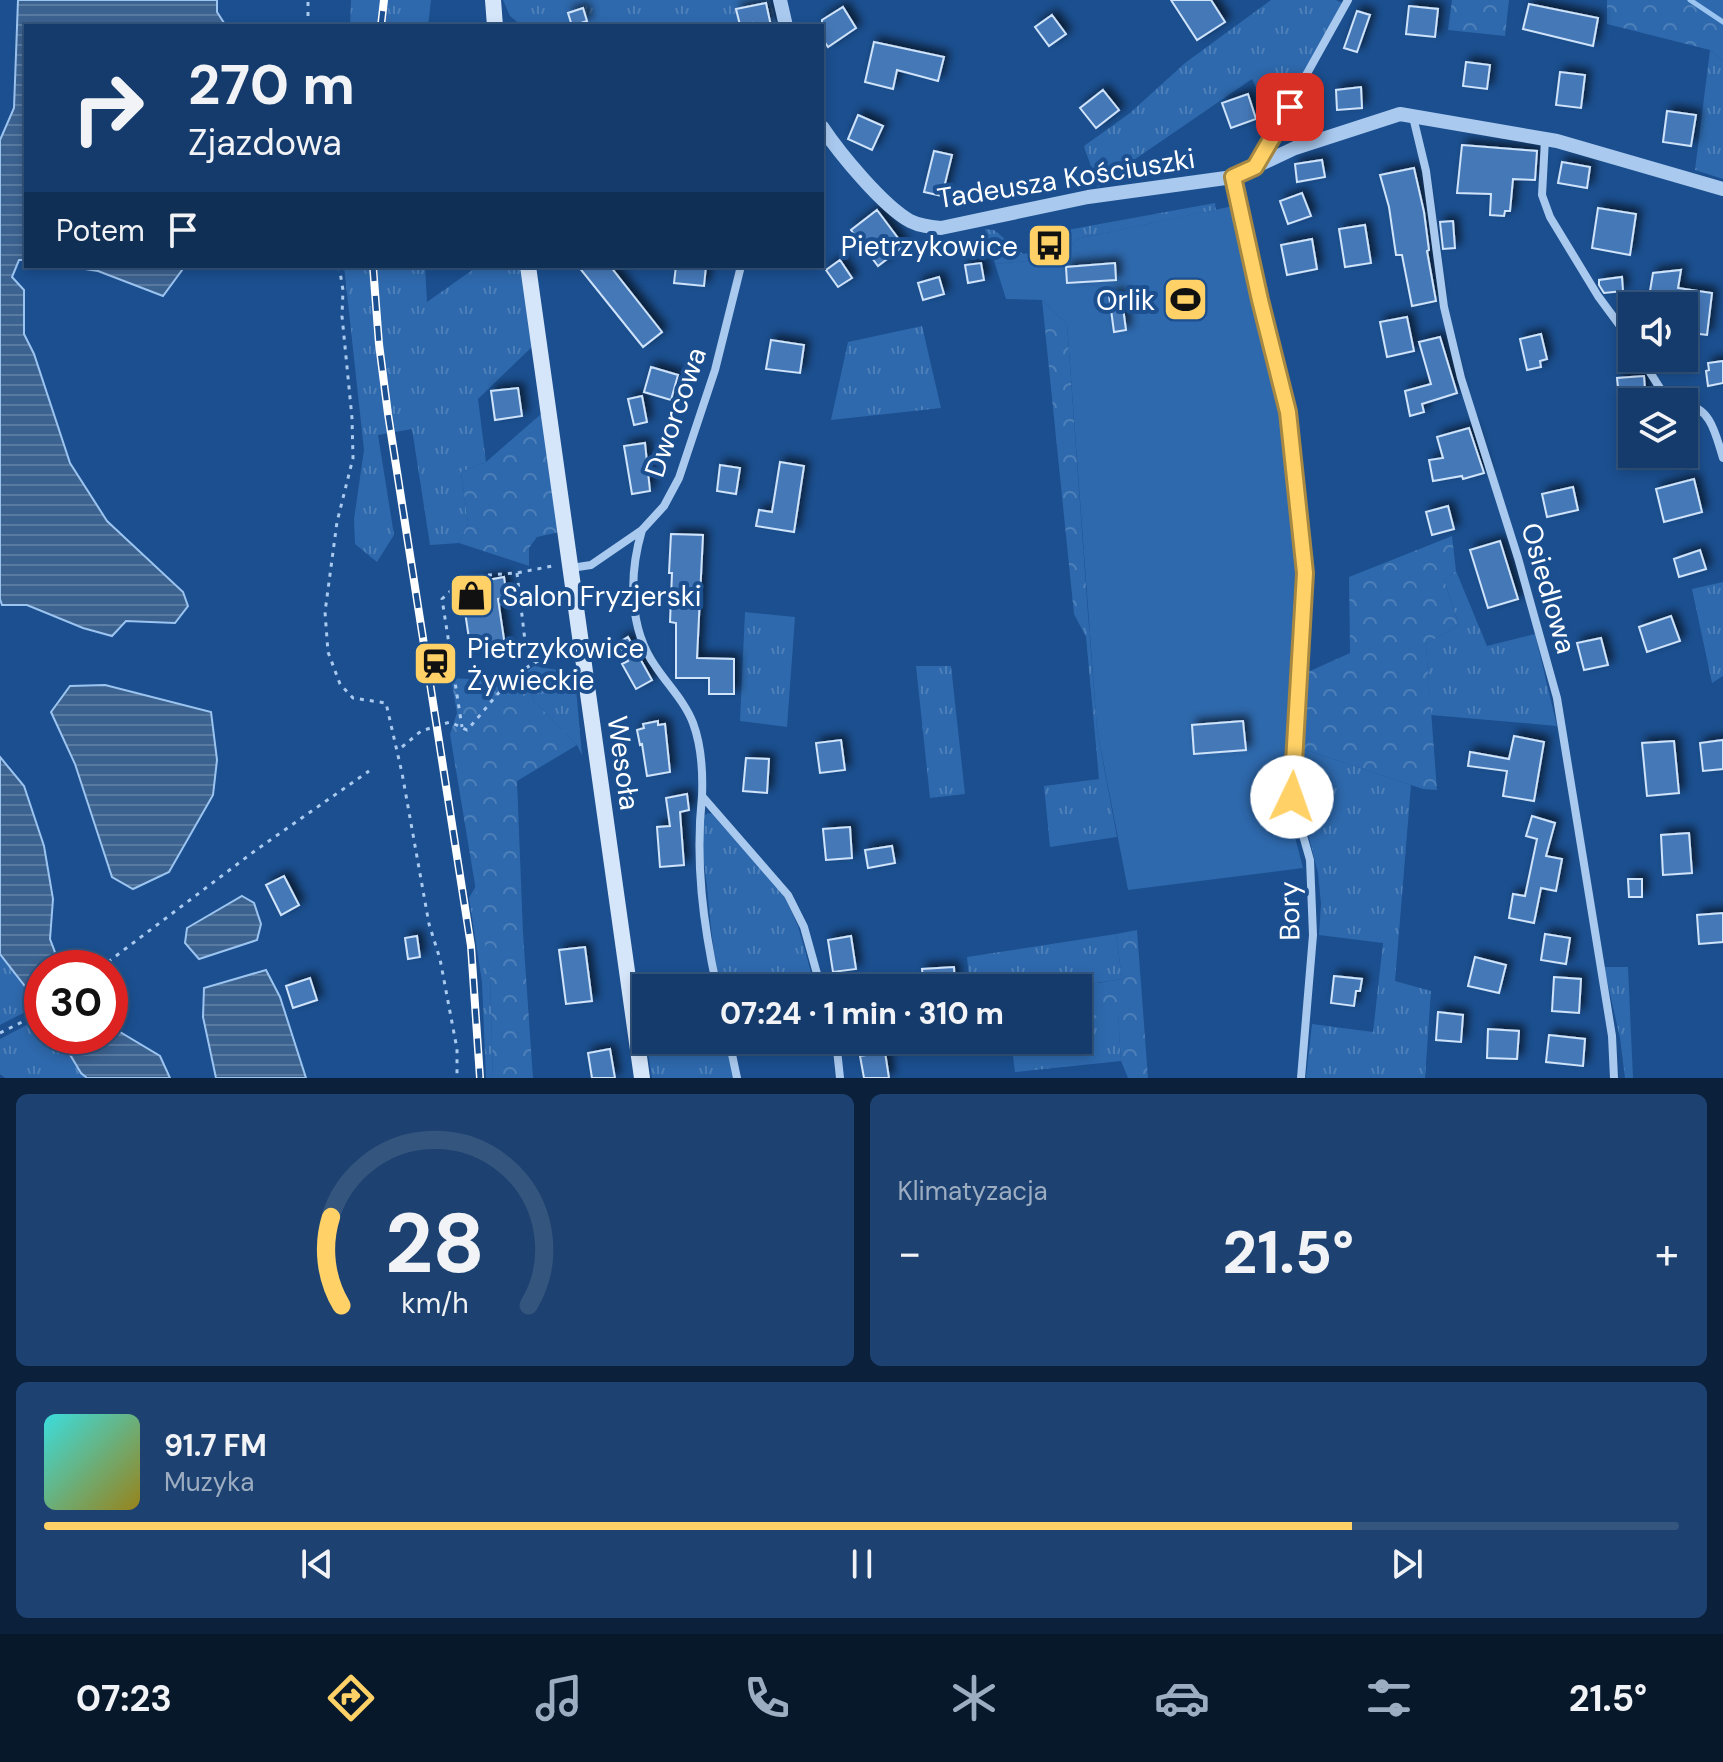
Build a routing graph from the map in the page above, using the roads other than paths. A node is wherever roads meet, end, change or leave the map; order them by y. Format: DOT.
graph roads {
  1 [pos="493,0"];
  2 [pos="780,0"];
  3 [pos="1348,0"];
  4 [pos="495,24"];
  5 [pos="786,24"];
  6 [pos="1413,116"];
  7 [pos="824,129"];
  8 [pos="1545,139"];
  9 [pos="1255,167"];
  10 [pos="1233,177"];
  11 [pos="1723,189"];
  12 [pos="528,268"];
  13 [pos="740,268"];
  14 [pos="1618,323"];
  15 [pos="1698,408"];
  16 [pos="1723,458"];
  17 [pos="642,530"];
  18 [pos="570,568"];
  19 [pos="702,796"];
  20 [pos="715,974"];
  21 [pos="817,974"];
  22 [pos="732,1054"];
  23 [pos="837,1054"];
  24 [pos="642,1078"];
  25 [pos="737,1078"];
  26 [pos="840,1078"];
  27 [pos="1301,1078"];
  28 [pos="1614,1078"];
  1 -- 4 [label="main road"];
  2 -- 5 [label="street"];
  3 -- 9 [label="street"];
  6 -- 8 [label="street, Tadeusza Kościuszki"];
  6 -- 9 [label="street, Tadeusza Kościuszki"];
  6 -- 28 [label="street, Osiedlowa"];
  7 -- 10 [label="street, Tadeusza Kościuszki"];
  8 -- 11 [label="street, Tadeusza Kościuszki"];
  8 -- 14 [label="street"];
  9 -- 10 [label="street, Tadeusza Kościuszki"];
  10 -- 27 [label="street, Bory"];
  12 -- 18 [label="main road, Wesoła"];
  13 -- 17 [label="street, Dworcowa"];
  15 -- 16 [label="street"];
  17 -- 18 [label="street, Dworcowa"];
  17 -- 19 [label="street"];
  18 -- 24 [label="main road, Wesoła"];
  19 -- 20 [label="street"];
  19 -- 21 [label="street"];
  22 -- 25 [label="street"];
  23 -- 26 [label="street"];
}
